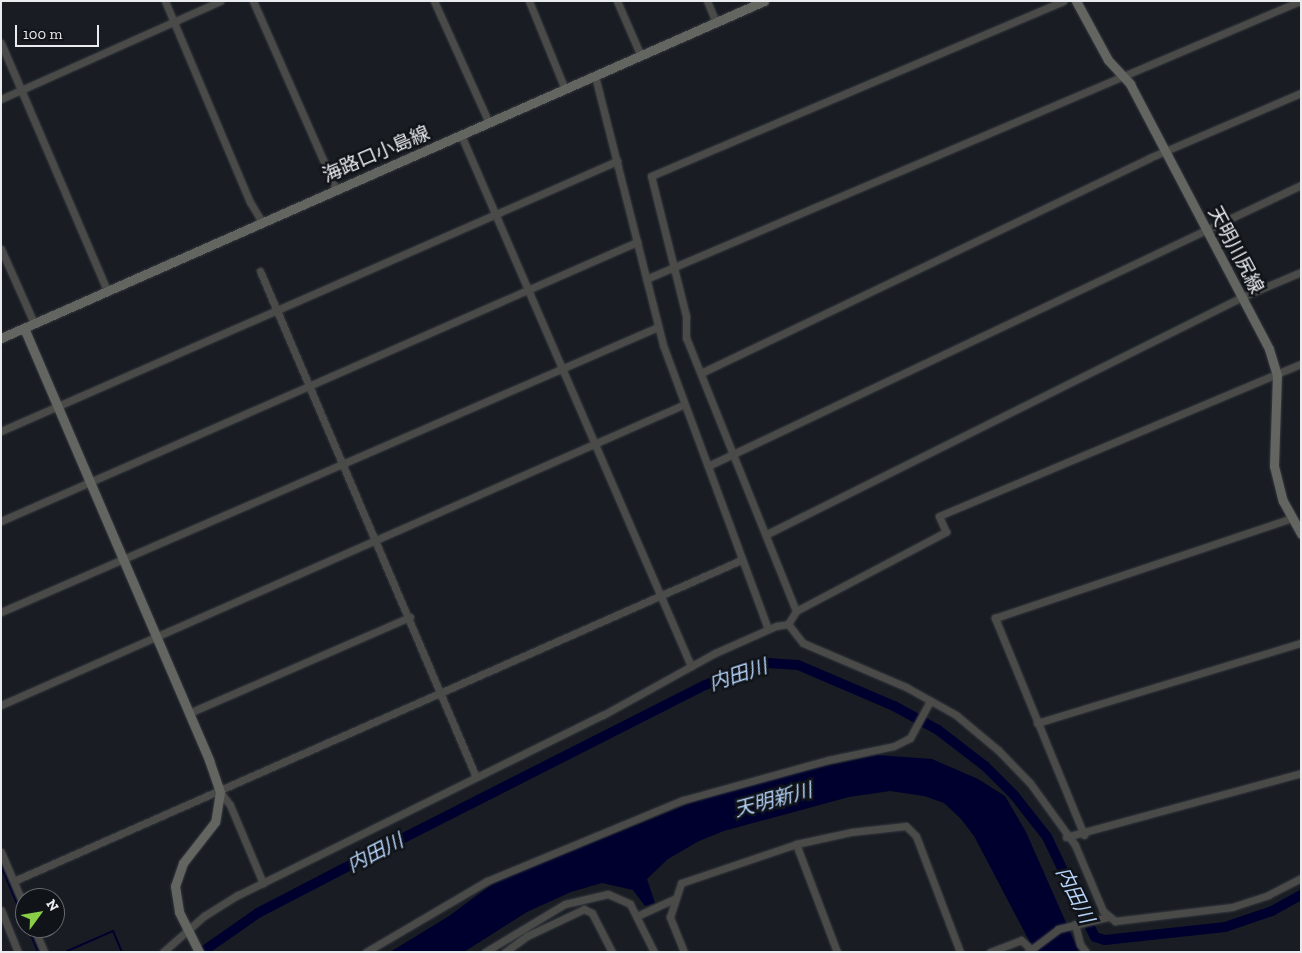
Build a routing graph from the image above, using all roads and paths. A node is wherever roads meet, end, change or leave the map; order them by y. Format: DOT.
graph roads {
  1 [pos="165,1"];
  2 [pos="220,1"];
  3 [pos="253,1"];
  4 [pos="434,1"];
  5 [pos="529,1"];
  6 [pos="616,1"];
  7 [pos="707,1"];
  8 [pos="764,1"];
  9 [pos="1063,1"];
  10 [pos="1076,1"];
  11 [pos="1300,1"];
  12 [pos="174,21"];
  13 [pos="716,22"];
  14 [pos="1,42"];
  15 [pos="641,56"];
  16 [pos="595,76"];
  17 [pos="1125,78"];
  18 [pos="565,89"];
  19 [pos="22,90"];
  20 [pos="1301,93"];
  21 [pos="1,99"];
  22 [pos="489,123"];
  23 [pos="461,135"];
  24 [pos="1165,151"];
  25 [pos="617,161"];
  26 [pos="1301,185"];
  27 [pos="336,189"];
  28 [pos="494,214"];
  29 [pos="262,222"];
  30 [pos="1206,228"];
  31 [pos="637,242"];
  32 [pos="1,249"];
  33 [pos="675,267"];
  34 [pos="260,271"];
  35 [pos="1301,272"];
  36 [pos="646,279"];
  37 [pos="527,288"];
  38 [pos="107,290"];
  39 [pos="1242,297"];
  40 [pos="276,309"];
  41 [pos="34,323"];
  42 [pos="658,327"];
  43 [pos="24,328"];
  44 [pos="1,338"];
  45 [pos="1301,364"];
  46 [pos="561,368"];
  47 [pos="701,373"];
  48 [pos="1277,375"];
  49 [pos="310,386"];
  50 [pos="685,404"];
  51 [pos="57,405"];
  52 [pos="1,431"];
  53 [pos="594,446"];
  54 [pos="735,453"];
  55 [pos="343,463"];
  56 [pos="710,465"];
  57 [pos="90,483"];
  58 [pos="1292,518"];
  59 [pos="1,521"];
  60 [pos="767,534"];
  61 [pos="1301,534"];
  62 [pos="376,542"];
  63 [pos="123,559"];
  64 [pos="741,560"];
  65 [pos="660,596"];
  66 [pos="796,611"];
  67 [pos="1,612"];
  68 [pos="410,617"];
  69 [pos="788,624"];
  70 [pos="768,629"];
  71 [pos="156,637"];
  72 [pos="1301,643"];
  73 [pos="691,666"];
  74 [pos="439,693"];
  75 [pos="930,701"];
  76 [pos="1,705"];
  77 [pos="189,713"];
  78 [pos="1037,723"];
  79 [pos="1301,773"];
  80 [pos="476,777"];
  81 [pos="220,792"];
  82 [pos="1084,834"];
  83 [pos="1066,837"];
  84 [pos="796,844"];
  85 [pos="1,852"];
  86 [pos="1301,878"];
  87 [pos="14,882"];
  88 [pos="263,883"];
  89 [pos="17,888"];
  90 [pos="671,901"];
  91 [pos="1,910"];
  92 [pos="637,916"];
  93 [pos="1106,918"];
  94 [pos="1072,925"];
  95 [pos="188,932"];
  96 [pos="38,938"];
  97 [pos="1029,950"];
  98 [pos="18,952"];
  99 [pos="44,952"];
  100 [pos="162,952"];
  101 [pos="199,952"];
  102 [pos="366,952"];
  103 [pos="485,952"];
  104 [pos="505,952"];
  105 [pos="612,952"];
  106 [pos="654,952"];
  107 [pos="684,952"];
  108 [pos="837,952"];
  109 [pos="960,952"];
  110 [pos="990,952"];
  111 [pos="1086,952"];
  1 -- 12 [label="street"];
  2 -- 12 [label="street"];
  3 -- 27 [label="street"];
  4 -- 22 [label="street"];
  5 -- 18 [label="street"];
  6 -- 15 [label="street"];
  7 -- 13 [label="street"];
  8 -- 13 [label="main road, 海路口小島線"];
  9 -- 33 [label="street"];
  10 -- 17 [label="main road, 天明川尻線"];
  11 -- 17 [label="street"];
  12 -- 19 [label="street"];
  12 -- 29 [label="street"];
  13 -- 15 [label="main road, 海路口小島線"];
  14 -- 19 [label="street"];
  15 -- 16 [label="main road, 海路口小島線"];
  16 -- 18 [label="main road, 海路口小島線"];
  16 -- 25 [label="street"];
  17 -- 24 [label="main road, 天明川尻線"];
  17 -- 33 [label="street"];
  18 -- 22 [label="main road, 海路口小島線"];
  19 -- 21 [label="street"];
  19 -- 38 [label="street"];
  20 -- 24 [label="street"];
  22 -- 23 [label="main road, 海路口小島線"];
  23 -- 27 [label="main road, 海路口小島線"];
  23 -- 28 [label="street"];
  24 -- 30 [label="main road, 天明川尻線"];
  24 -- 47 [label="street"];
  25 -- 28 [label="street"];
  25 -- 31 [label="street"];
  26 -- 30 [label="street"];
  27 -- 29 [label="main road, 海路口小島線"];
  28 -- 37 [label="street"];
  28 -- 40 [label="street"];
  29 -- 38 [label="main road, 海路口小島線"];
  30 -- 39 [label="main road, 天明川尻線"];
  30 -- 54 [label="street"];
  31 -- 36 [label="street"];
  31 -- 37 [label="street"];
  32 -- 41 [label="street"];
  33 -- 36 [label="street"];
  33 -- 47 [label="street"];
  34 -- 40 [label="street"];
  35 -- 39 [label="street"];
  36 -- 42 [label="street"];
  37 -- 46 [label="street"];
  37 -- 49 [label="street"];
  38 -- 41 [label="main road, 海路口小島線"];
  39 -- 48 [label="main road, 天明川尻線"];
  39 -- 60 [label="street"];
  40 -- 49 [label="street"];
  40 -- 51 [label="street"];
  41 -- 43 [label="main road, 海路口小島線"];
  42 -- 46 [label="street"];
  42 -- 50 [label="street"];
  43 -- 44 [label="main road, 海路口小島線"];
  43 -- 51 [label="main road"];
  45 -- 48 [label="street"];
  46 -- 53 [label="street"];
  46 -- 55 [label="street"];
  47 -- 54 [label="street"];
  48 -- 58 [label="main road, 天明川尻線"];
  48 -- 66 [label="street"];
  49 -- 55 [label="street"];
  49 -- 57 [label="street"];
  50 -- 53 [label="street"];
  50 -- 56 [label="street"];
  51 -- 52 [label="street"];
  51 -- 57 [label="main road"];
  53 -- 62 [label="street"];
  53 -- 65 [label="street"];
  54 -- 56 [label="street"];
  54 -- 60 [label="street"];
  55 -- 62 [label="street"];
  55 -- 63 [label="street"];
  56 -- 64 [label="street"];
  57 -- 59 [label="street"];
  57 -- 63 [label="main road"];
  58 -- 61 [label="main road, 天明川尻線"];
  58 -- 78 [label="street"];
  60 -- 66 [label="street"];
  62 -- 68 [label="street"];
  62 -- 71 [label="street"];
  63 -- 67 [label="street"];
  63 -- 71 [label="main road"];
  64 -- 65 [label="street"];
  64 -- 70 [label="street"];
  65 -- 73 [label="street"];
  65 -- 74 [label="street"];
  66 -- 69 [label="street"];
  68 -- 74 [label="street"];
  68 -- 77 [label="street"];
  69 -- 70 [label="street"];
  69 -- 75 [label="street"];
  70 -- 73 [label="street"];
  71 -- 76 [label="street"];
  71 -- 77 [label="main road"];
  72 -- 78 [label="street"];
  73 -- 80 [label="street"];
  74 -- 80 [label="street"];
  74 -- 81 [label="street"];
  75 -- 83 [label="street"];
  75 -- 102 [label="street"];
  77 -- 81 [label="main road"];
  78 -- 82 [label="street"];
  79 -- 82 [label="street"];
  80 -- 88 [label="street"];
  81 -- 87 [label="street"];
  81 -- 88 [label="street"];
  81 -- 95 [label="main road"];
  82 -- 83 [label="street"];
  83 -- 93 [label="street"];
  84 -- 90 [label="street"];
  84 -- 108 [label="street"];
  84 -- 109 [label="street"];
  85 -- 87 [label="street"];
  86 -- 93 [label="street"];
  87 -- 89 [label="street"];
  88 -- 95 [label="street"];
  90 -- 92 [label="street"];
  90 -- 107 [label="street"];
  91 -- 98 [label="street"];
  92 -- 103 [label="street"];
  92 -- 106 [label="street"];
  93 -- 94 [label="street"];
  94 -- 97 [label="street"];
  94 -- 111 [label="street"];
  95 -- 100 [label="street"];
  95 -- 101 [label="main road"];
  96 -- 99 [label="street"];
  97 -- 110 [label="street"];
  104 -- 105 [label="street"];
}
